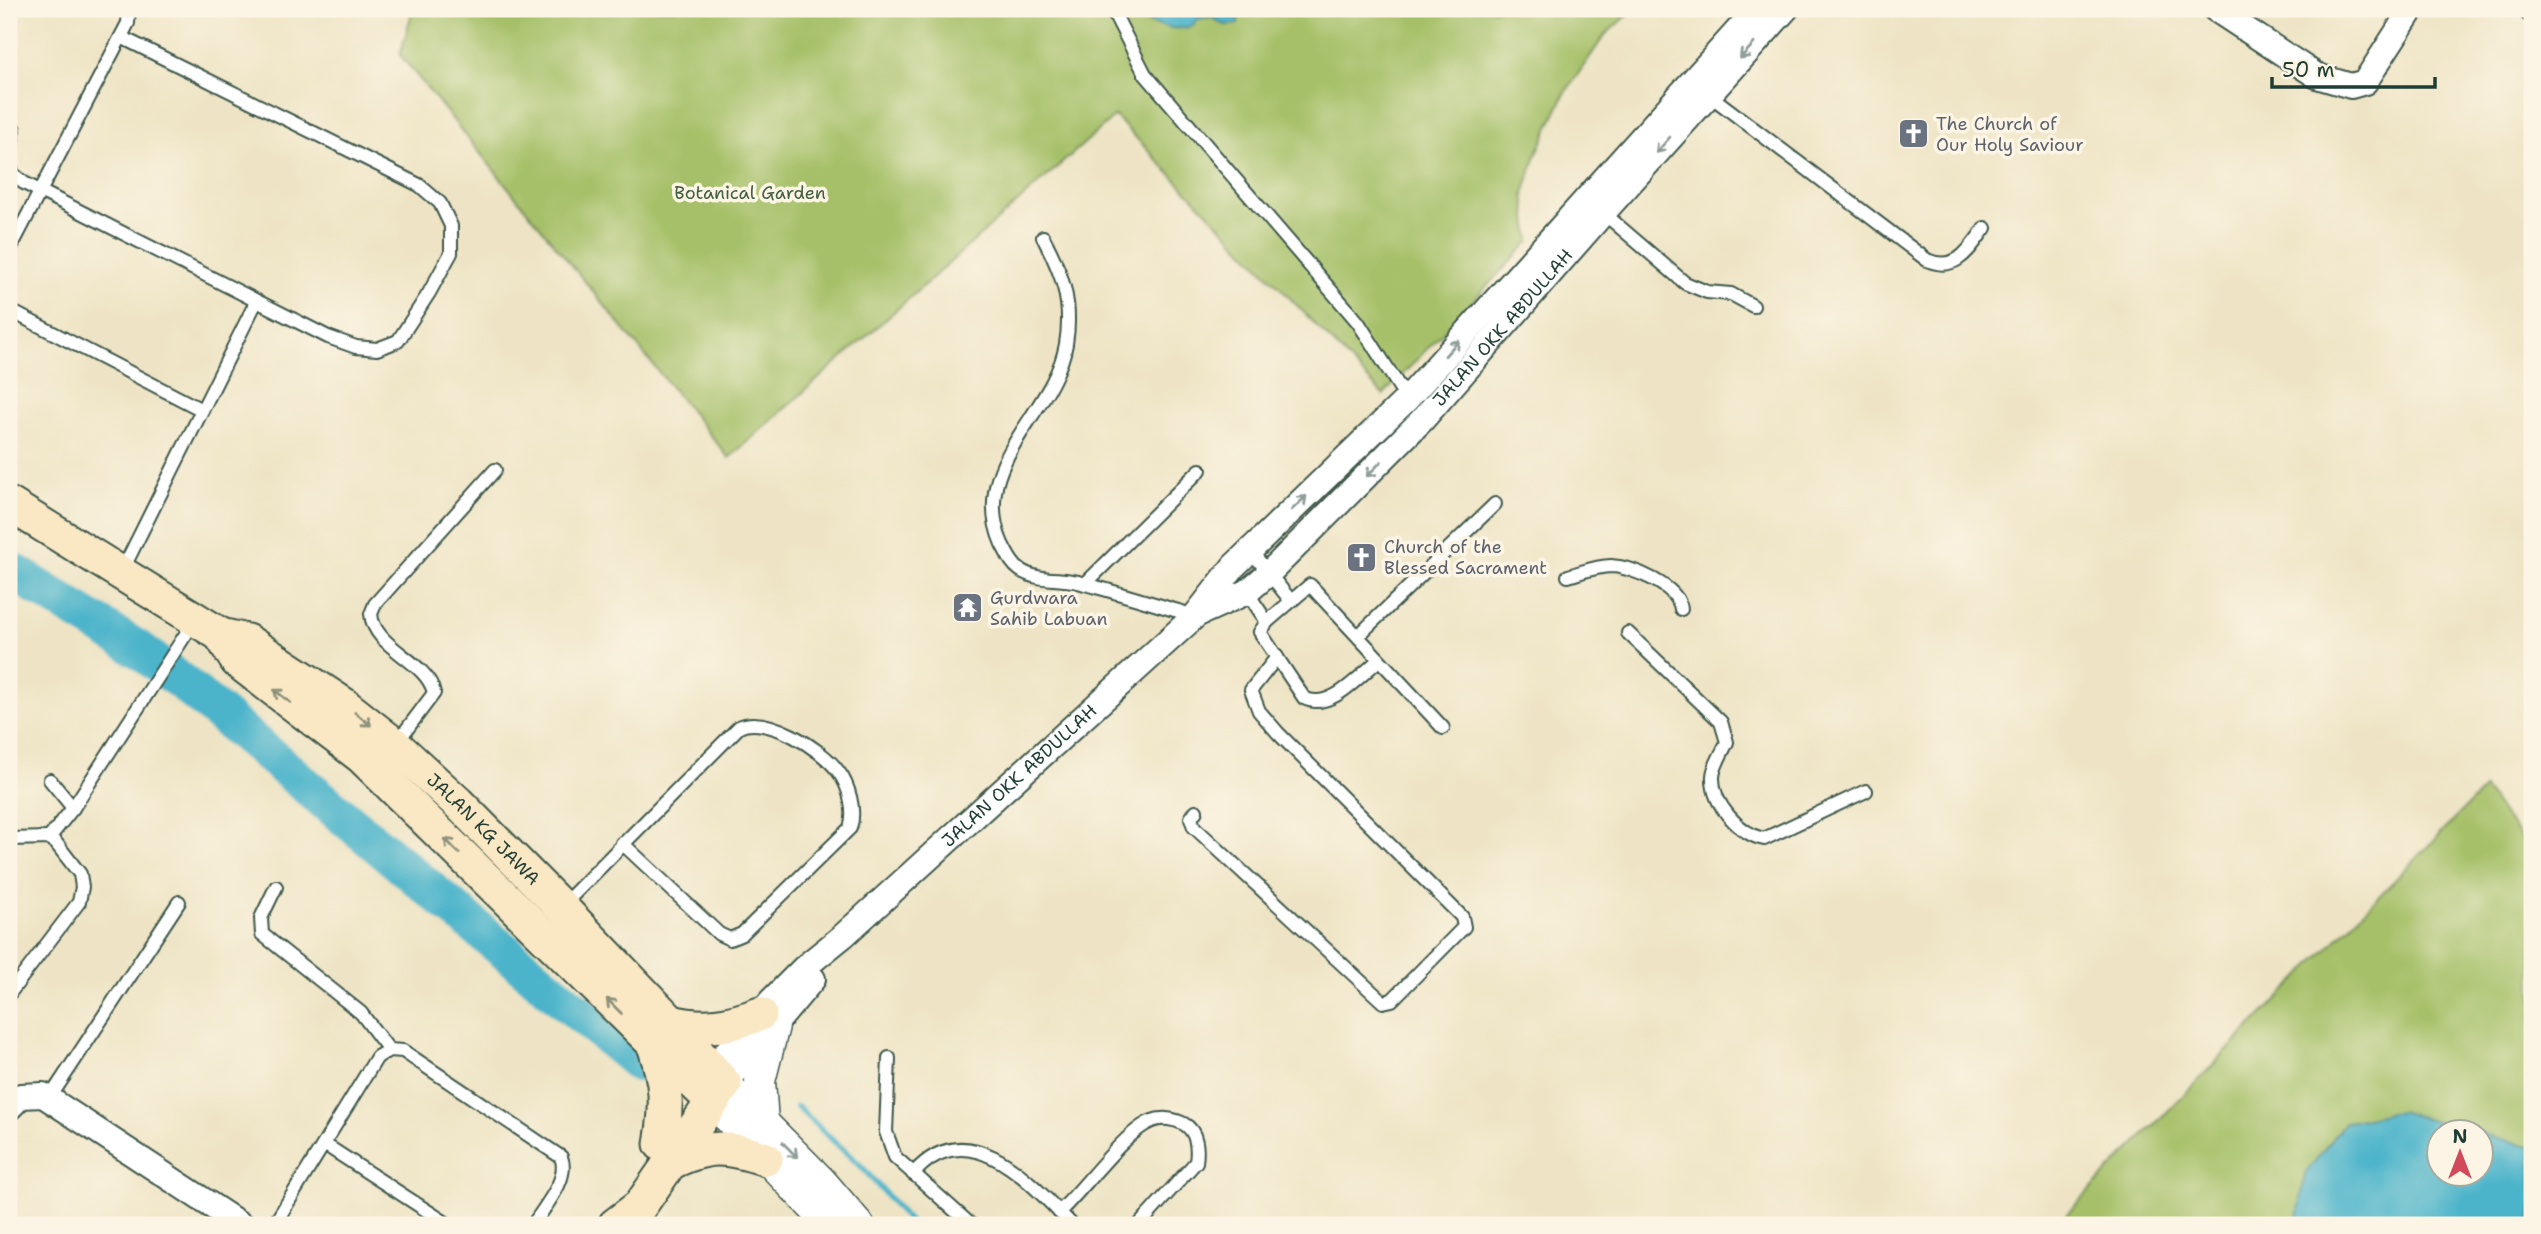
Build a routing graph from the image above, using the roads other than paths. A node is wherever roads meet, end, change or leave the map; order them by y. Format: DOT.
graph roads {
  1 [pos="129,9"];
  2 [pos="1112,9"];
  3 [pos="1757,9"];
  4 [pos="1786,9"];
  5 [pos="2215,9"];
  6 [pos="2412,9"];
  7 [pos="121,37"];
  8 [pos="1700,86"];
  9 [pos="14,129"];
  10 [pos="9,157"];
  11 [pos="9,163"];
  12 [pos="40,191"];
  13 [pos="1595,205"];
  14 [pos="1985,228"];
  15 [pos="1043,237"];
  16 [pos="9,251"];
  17 [pos="256,302"];
  18 [pos="1753,306"];
  19 [pos="9,310"];
  20 [pos="1407,398"];
  21 [pos="202,410"];
  22 [pos="495,470"];
  23 [pos="1200,470"];
  24 [pos="9,504"];
  25 [pos="1495,504"];
  26 [pos="1251,551"];
  27 [pos="121,573"];
  28 [pos="1269,573"];
  29 [pos="1568,576"];
  30 [pos="1085,584"];
  31 [pos="1247,592"];
  32 [pos="1291,601"];
  33 [pos="1681,609"];
  34 [pos="1195,616"];
  35 [pos="1267,622"];
  36 [pos="208,627"];
  37 [pos="1628,633"];
  38 [pos="1358,636"];
  39 [pos="1277,657"];
  40 [pos="1379,660"];
  41 [pos="1443,728"];
  42 [pos="395,745"];
  43 [pos="50,780"];
  44 [pos="1866,791"];
  45 [pos="73,808"];
  46 [pos="1196,811"];
  47 [pos="49,838"];
  48 [pos="9,839"];
  49 [pos="622,843"];
  50 [pos="276,887"];
  51 [pos="179,902"];
  52 [pos="561,907"];
  53 [pos="9,994"];
  54 [pos="767,1020"];
  55 [pos="663,1034"];
  56 [pos="389,1050"];
  57 [pos="889,1058"];
  58 [pos="712,1086"];
  59 [pos="49,1098"];
  60 [pos="9,1108"];
  61 [pos="763,1122"];
  62 [pos="324,1144"];
  63 [pos="664,1154"];
  64 [pos="766,1160"];
  65 [pos="914,1174"];
  66 [pos="1059,1212"];
  67 [pos="241,1225"];
  68 [pos="274,1225"];
  69 [pos="449,1225"];
  70 [pos="533,1225"];
  71 [pos="614,1225"];
  72 [pos="830,1225"];
  73 [pos="859,1225"];
  74 [pos="971,1225"];
  75 [pos="1072,1225"];
  76 [pos="1139,1225"];
  1 -- 7 [label="lane"];
  2 -- 20 [label="lane"];
  3 -- 8 [label="street, JALAN OKK ABDULLAH"];
  4 -- 8 [label="street, JALAN OKK ABDULLAH, one-way"];
  5 -- 6 [label="street"];
  7 -- 12 [label="lane"];
  7 -- 17 [label="lane"];
  8 -- 13 [label="street, JALAN OKK ABDULLAH"];
  8 -- 14 [label="lane"];
  9 -- 10 [label="lane"];
  11 -- 12 [label="lane"];
  12 -- 16 [label="lane"];
  12 -- 17 [label="lane"];
  13 -- 18 [label="lane"];
  20 -- 13 [label="street, JALAN OKK ABDULLAH, one-way"];
  13 -- 28 [label="street, JALAN OKK ABDULLAH, one-way"];
  15 -- 30 [label="lane"];
  17 -- 21 [label="lane"];
  19 -- 21 [label="lane"];
  26 -- 20 [label="street, JALAN OKK ABDULLAH, one-way"];
  21 -- 27 [label="lane"];
  22 -- 42 [label="lane"];
  23 -- 30 [label="lane"];
  24 -- 27 [label="main road, JALAN KG JAWA"];
  25 -- 38 [label="lane"];
  26 -- 28 [label="lane"];
  26 -- 34 [label="street, JALAN OKK ABDULLAH"];
  27 -- 36 [label="main road, JALAN KG JAWA"];
  28 -- 31 [label="street, JALAN OKK ABDULLAH"];
  28 -- 32 [label="lane"];
  29 -- 33 [label="lane"];
  30 -- 34 [label="lane"];
  31 -- 34 [label="street, JALAN OKK ABDULLAH"];
  31 -- 35 [label="lane"];
  32 -- 35 [label="lane"];
  32 -- 38 [label="lane"];
  34 -- 54 [label="street, JALAN OKK ABDULLAH"];
  35 -- 39 [label="lane"];
  36 -- 42 [label="main road, JALAN KG JAWA, one-way"];
  36 -- 45 [label="lane"];
  55 -- 36 [label="main road, JALAN KG JAWA, one-way"];
  37 -- 44 [label="lane"];
  38 -- 40 [label="lane"];
  39 -- 40 [label="lane"];
  39 -- 46 [label="lane"];
  40 -- 41 [label="lane"];
  42 -- 52 [label="main road, JALAN KG JAWA"];
  43 -- 45 [label="lane"];
  45 -- 47 [label="lane"];
  47 -- 48 [label="lane"];
  47 -- 53 [label="lane"];
  49 -- 49 [label="lane"];
  49 -- 52 [label="lane"];
  50 -- 56 [label="lane"];
  51 -- 59 [label="lane"];
  52 -- 55 [label="main road, JALAN KG JAWA"];
  54 -- 55 [label="main road"];
  54 -- 58 [label="street, JALAN OKK ABDULLAH"];
  54 -- 61 [label="street"];
  55 -- 58 [label="main road, JALAN KG JAWA"];
  55 -- 63 [label="main road"];
  56 -- 62 [label="lane"];
  56 -- 70 [label="lane"];
  57 -- 65 [label="lane"];
  58 -- 61 [label="street"];
  58 -- 63 [label="main road, JALAN OKK ABDULLAH"];
  58 -- 64 [label="street"];
  59 -- 60 [label="street"];
  59 -- 67 [label="street"];
  61 -- 73 [label="street, one-way"];
  62 -- 68 [label="lane"];
  62 -- 69 [label="lane"];
  63 -- 64 [label="main road"];
  63 -- 71 [label="main road, JALAN OKK ABDULLAH"];
  64 -- 72 [label="street"];
  65 -- 66 [label="lane"];
  65 -- 74 [label="lane"];
  66 -- 75 [label="lane"];
  66 -- 76 [label="lane"];
}
